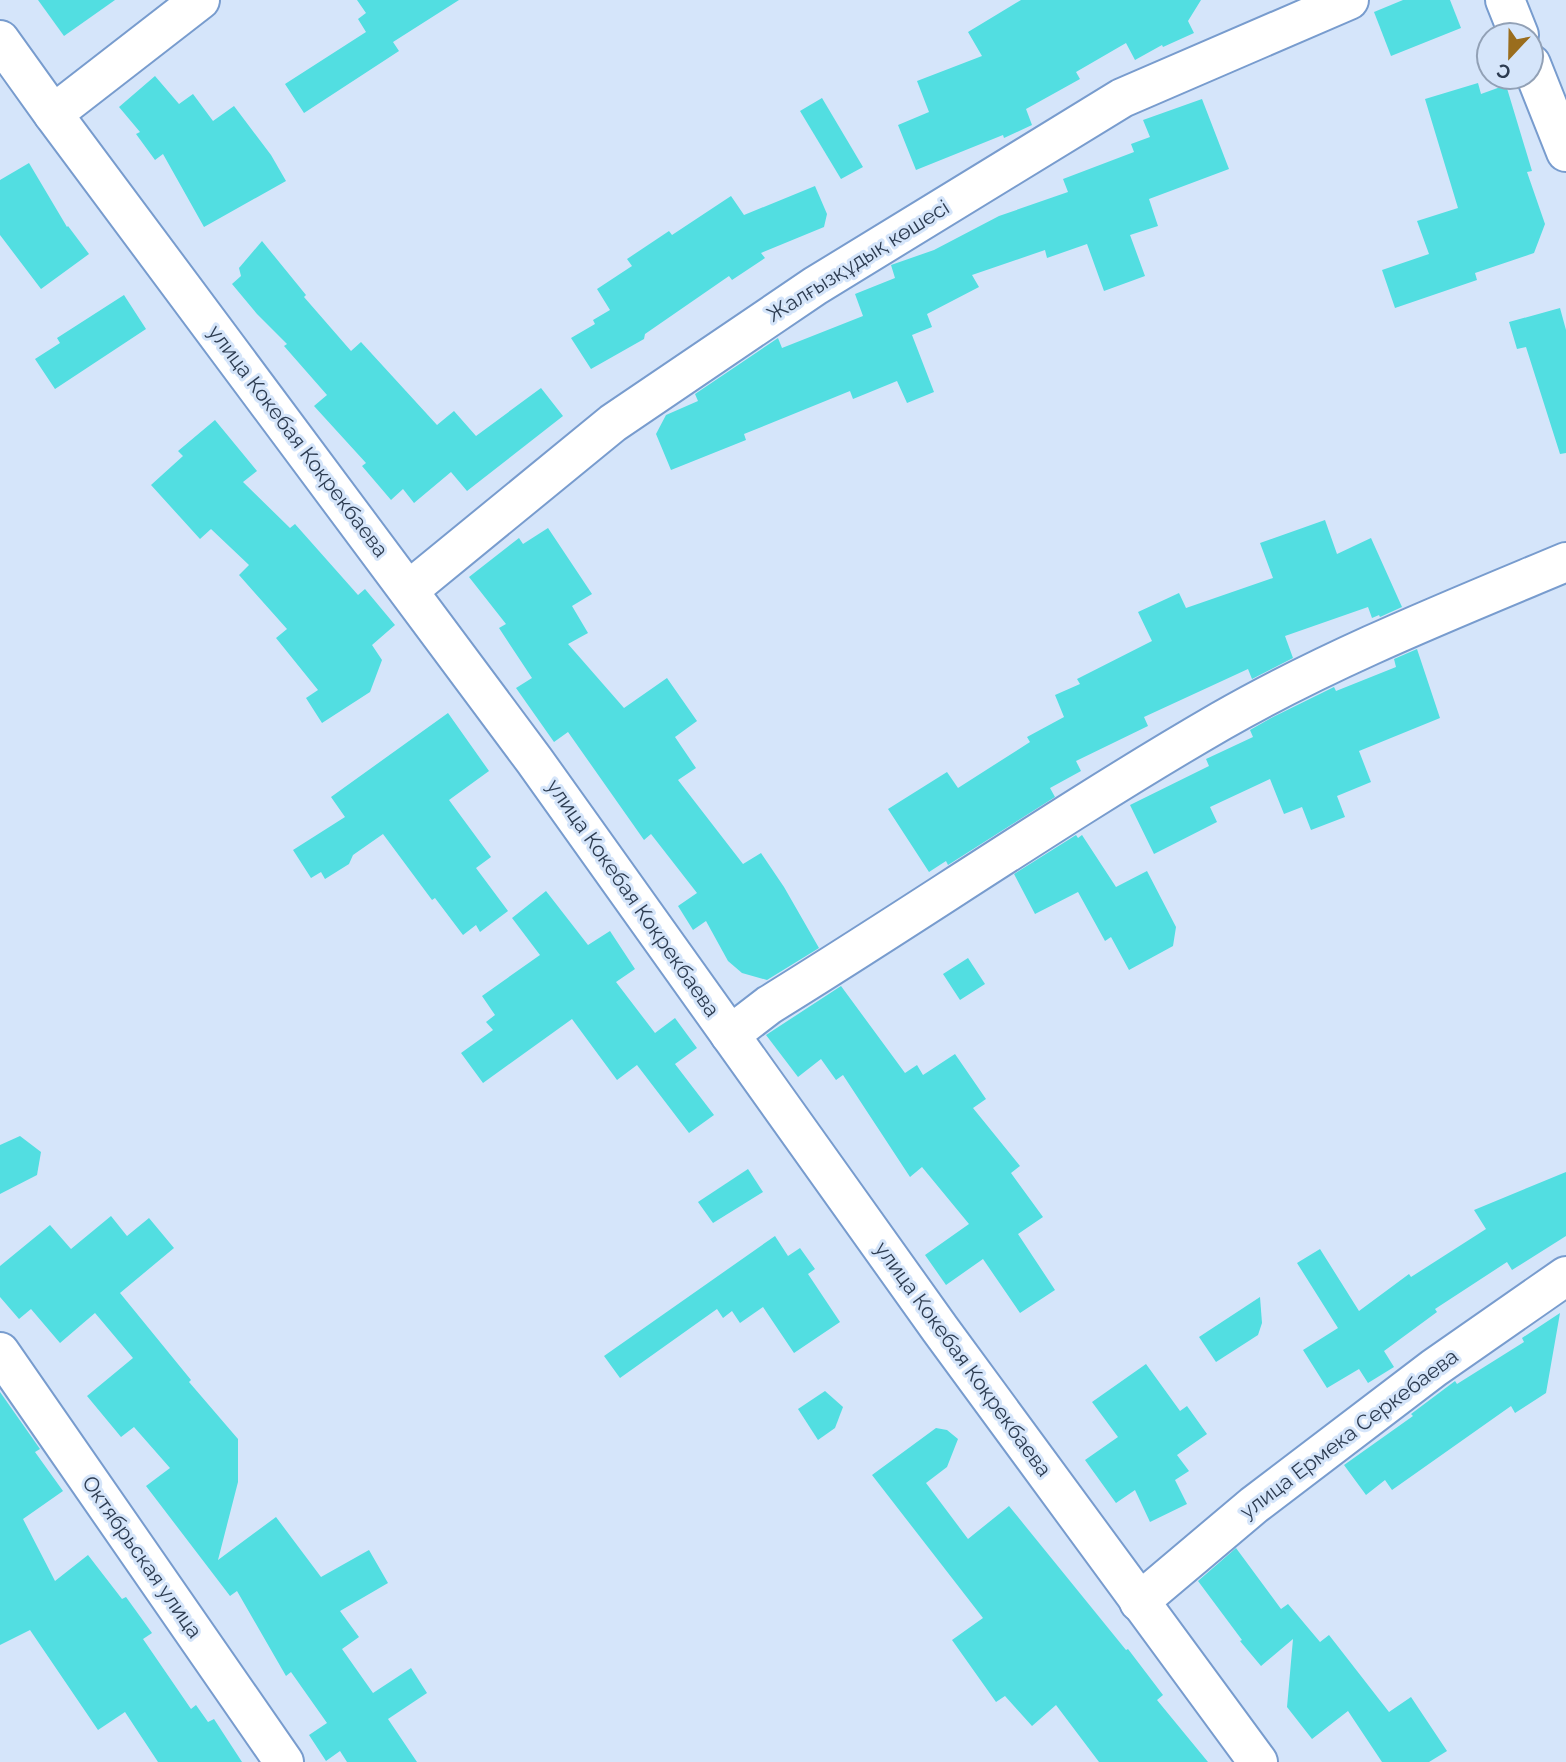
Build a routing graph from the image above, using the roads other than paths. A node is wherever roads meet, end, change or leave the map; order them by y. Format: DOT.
graph roads {
  1 [pos="200,0"];
  2 [pos="1349,0"];
  3 [pos="1505,0"];
  4 [pos="1513,21"];
  5 [pos="0,40"];
  6 [pos="1542,91"];
  7 [pos="53,114"];
  8 [pos="1566,152"];
  9 [pos="1566,562"];
  10 [pos="409,590"];
  11 [pos="730,1035"];
  12 [pos="1566,1276"];
  13 [pos="0,1352"];
  14 [pos="1139,1602"];
  15 [pos="284,1762"];
  16 [pos="1258,1762"];
  1 -- 7 [label="street"];
  2 -- 10 [label="street, Жалғызқұдық көшесі"];
  3 -- 4 [label="street"];
  5 -- 7 [label="street, улица Кокебая Кокрекбаева"];
  6 -- 8 [label="street"];
  7 -- 10 [label="street, улица Кокебая Кокрекбаева"];
  9 -- 11 [label="street"];
  10 -- 11 [label="street, улица Кокебая Кокрекбаева"];
  11 -- 14 [label="street, улица Кокебая Кокрекбаева"];
  12 -- 14 [label="street, улица Ермека Серкебаева"];
  13 -- 15 [label="street, Октябрьская улица"];
  14 -- 16 [label="street, улица Кокебая Кокрекбаева"];
}
